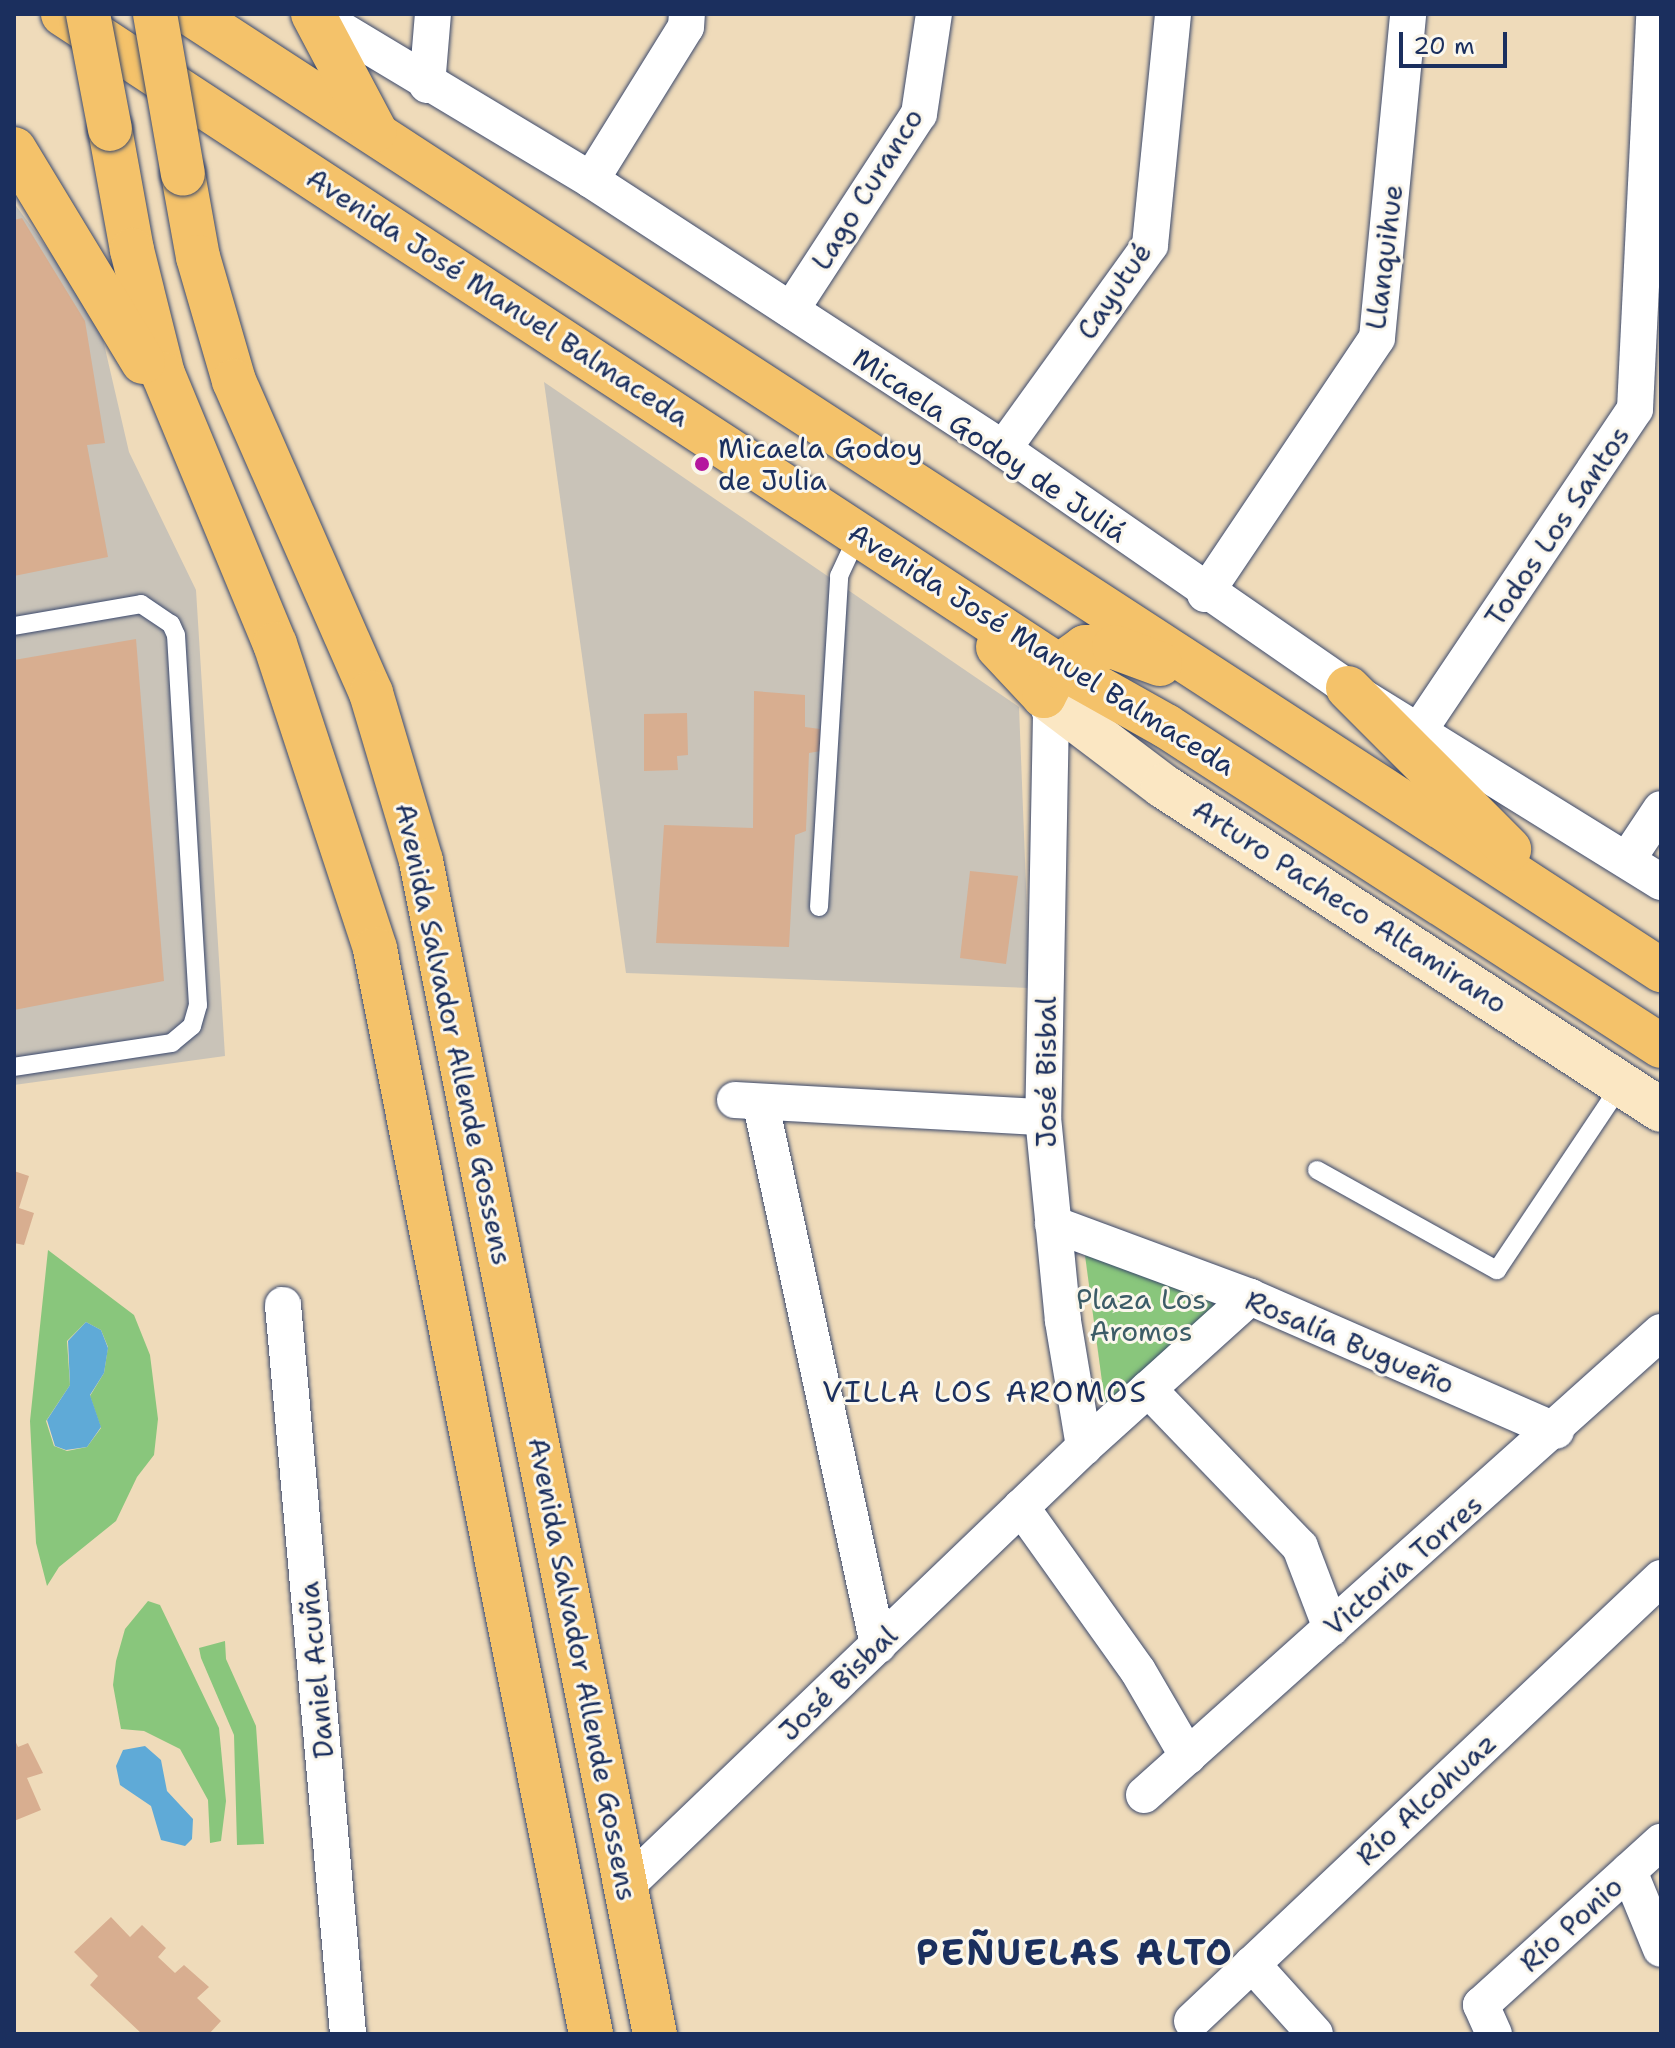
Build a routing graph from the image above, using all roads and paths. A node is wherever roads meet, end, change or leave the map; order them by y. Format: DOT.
graph roads {
  1 [pos="63,14"];
  2 [pos="88,14"];
  3 [pos="155,14"];
  4 [pos="191,14"];
  5 [pos="314,14"];
  6 [pos="433,14"];
  7 [pos="687,14"];
  8 [pos="934,14"];
  9 [pos="1173,14"];
  10 [pos="1408,14"];
  11 [pos="1654,14"];
  12 [pos="427,85"];
  13 [pos="378,137"];
  14 [pos="14,149"];
  15 [pos="591,180"];
  16 [pos="791,310"];
  17 [pos="1003,449"];
  18 [pos="194,453"];
  19 [pos="859,533"];
  20 [pos="1205,594"];
  21 [pos="14,626"];
  22 [pos="1052,681"];
  23 [pos="1348,688"];
  24 [pos="1238,696"];
  25 [pos="1418,732"];
  26 [pos="1661,809"];
  27 [pos="1627,860"];
  28 [pos="1661,882"];
  29 [pos="1538,890"];
  30 [pos="819,907"];
  31 [pos="1661,970"];
  32 [pos="1661,1046"];
  33 [pos="14,1067"];
  34 [pos="1622,1083"];
  35 [pos="1661,1110"];
  36 [pos="1043,1117"];
  37 [pos="1317,1170"];
  38 [pos="1053,1224"];
  39 [pos="1250,1297"];
  40 [pos="283,1305"];
  41 [pos="1661,1332"];
  42 [pos="1148,1389"];
  43 [pos="1556,1431"];
  44 [pos="1084,1447"];
  45 [pos="1021,1507"];
  46 [pos="1661,1578"];
  47 [pos="1331,1628"];
  48 [pos="878,1645"];
  49 [pos="1188,1757"];
  50 [pos="1144,1795"];
  51 [pos="1661,1842"];
  52 [pos="1629,1871"];
  53 [pos="626,1886"];
  54 [pos="1661,1949"];
  55 [pos="1252,1964"];
  56 [pos="1488,2020"];
  57 [pos="1192,2021"];
  58 [pos="348,2034"];
  59 [pos="591,2034"];
  60 [pos="655,2034"];
  61 [pos="1315,2034"];
  1 -- 19 [label="main road, Avenida José Manuel Balmaceda"];
  2 -- 18 [label="main road, Avenida Salvador Allende Gossens, bridge"];
  3 -- 53 [label="main road, Avenida Salvador Allende Gossens, bridge"];
  4 -- 13 [label="main road"];
  5 -- 12 [label="street, Micaela Godoy de Juliá"];
  5 -- 13 [label="main road"];
  6 -- 12 [label="street"];
  7 -- 15 [label="street"];
  8 -- 16 [label="street, Lago Curanco"];
  9 -- 17 [label="street, Cayutué"];
  10 -- 20 [label="street, Llanquihue"];
  11 -- 25 [label="street, Todos Los Santos"];
  12 -- 15 [label="street, Micaela Godoy de Juliá"];
  13 -- 24 [label="main road"];
  14 -- 18 [label="main road"];
  15 -- 16 [label="street, Micaela Godoy de Juliá"];
  16 -- 17 [label="street, Micaela Godoy de Juliá"];
  17 -- 20 [label="street, Micaela Godoy de Juliá"];
  18 -- 59 [label="main road, Avenida Salvador Allende Gossens"];
  19 -- 22 [label="main road, Avenida José Manuel Balmaceda"];
  19 -- 30 [label="lane"];
  20 -- 23 [label="street, Micaela Godoy de Juliá"];
  21 -- 33 [label="lane"];
  22 -- 24 [label="main road"];
  22 -- 32 [label="main road, Avenida José Manuel Balmaceda"];
  22 -- 34 [label="street, Arturo Pacheco Altamirano"];
  22 -- 36 [label="street, José Bisbal"];
  23 -- 25 [label="street, Micaela Godoy de Juliá"];
  23 -- 29 [label="main road"];
  24 -- 29 [label="main road"];
  25 -- 27 [label="street, Micaela Godoy de Juliá"];
  26 -- 27 [label="street"];
  27 -- 28 [label="street, Micaela Godoy de Juliá"];
  29 -- 31 [label="main road"];
  34 -- 35 [label="street, Arturo Pacheco Altamirano"];
  34 -- 37 [label="lane"];
  36 -- 38 [label="street, José Bisbal"];
  36 -- 48 [label="street"];
  38 -- 39 [label="street, Rosalía Bugueño"];
  38 -- 44 [label="street, José Bisbal"];
  39 -- 42 [label="street, José Bisbal"];
  39 -- 43 [label="street, Rosalía Bugueño"];
  40 -- 58 [label="street, Daniel Acuña"];
  41 -- 43 [label="street, Victoria Torres"];
  42 -- 44 [label="street, José Bisbal"];
  42 -- 47 [label="street"];
  43 -- 47 [label="street, Victoria Torres"];
  44 -- 45 [label="street, José Bisbal"];
  45 -- 48 [label="street, José Bisbal"];
  45 -- 49 [label="street"];
  46 -- 55 [label="street, Río Alcohuaz"];
  47 -- 49 [label="street, Victoria Torres"];
  48 -- 53 [label="street, José Bisbal"];
  49 -- 50 [label="street, Victoria Torres"];
  51 -- 52 [label="street, Río Ponio"];
  52 -- 54 [label="street"];
  52 -- 56 [label="street, Río Ponio"];
  53 -- 60 [label="main road, Avenida Salvador Allende Gossens"];
  55 -- 57 [label="street, Río Alcohuaz"];
  55 -- 61 [label="street"];
}
